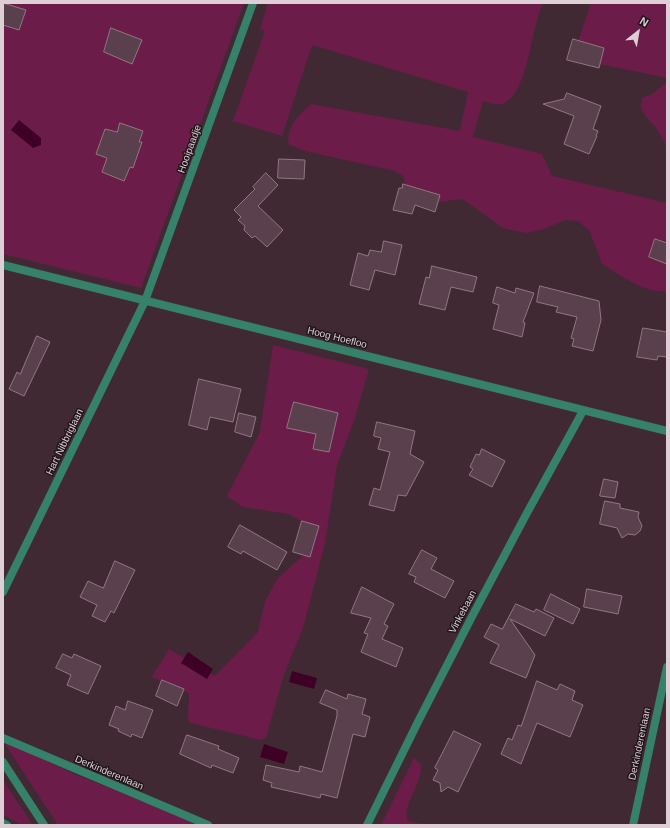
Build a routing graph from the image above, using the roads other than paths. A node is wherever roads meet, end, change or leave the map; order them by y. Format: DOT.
graph roads {
  1 [pos="253,3"];
  2 [pos="3,265"];
  3 [pos="145,301"];
  4 [pos="583,411"];
  5 [pos="667,431"];
  6 [pos="3,592"];
  7 [pos="667,667"];
  8 [pos="3,738"];
  9 [pos="3,762"];
  10 [pos="3,823"];
  11 [pos="7,825"];
  12 [pos="44,825"];
  13 [pos="208,825"];
  14 [pos="367,825"];
  15 [pos="633,825"];
  1 -- 3 [label="street, Hooipaadje"];
  2 -- 3 [label="street, Hoog Hoefloo"];
  3 -- 4 [label="street, Hoog Hoefloo"];
  3 -- 6 [label="street, Hart Nibbriglaan"];
  4 -- 5 [label="street, Hoog Hoefloo"];
  4 -- 14 [label="street, Vinkebaan"];
  7 -- 15 [label="street, Derkinderenlaan"];
  8 -- 13 [label="street, Derkinderenlaan"];
  9 -- 12 [label="street"];
  10 -- 11 [label="street"];
}
